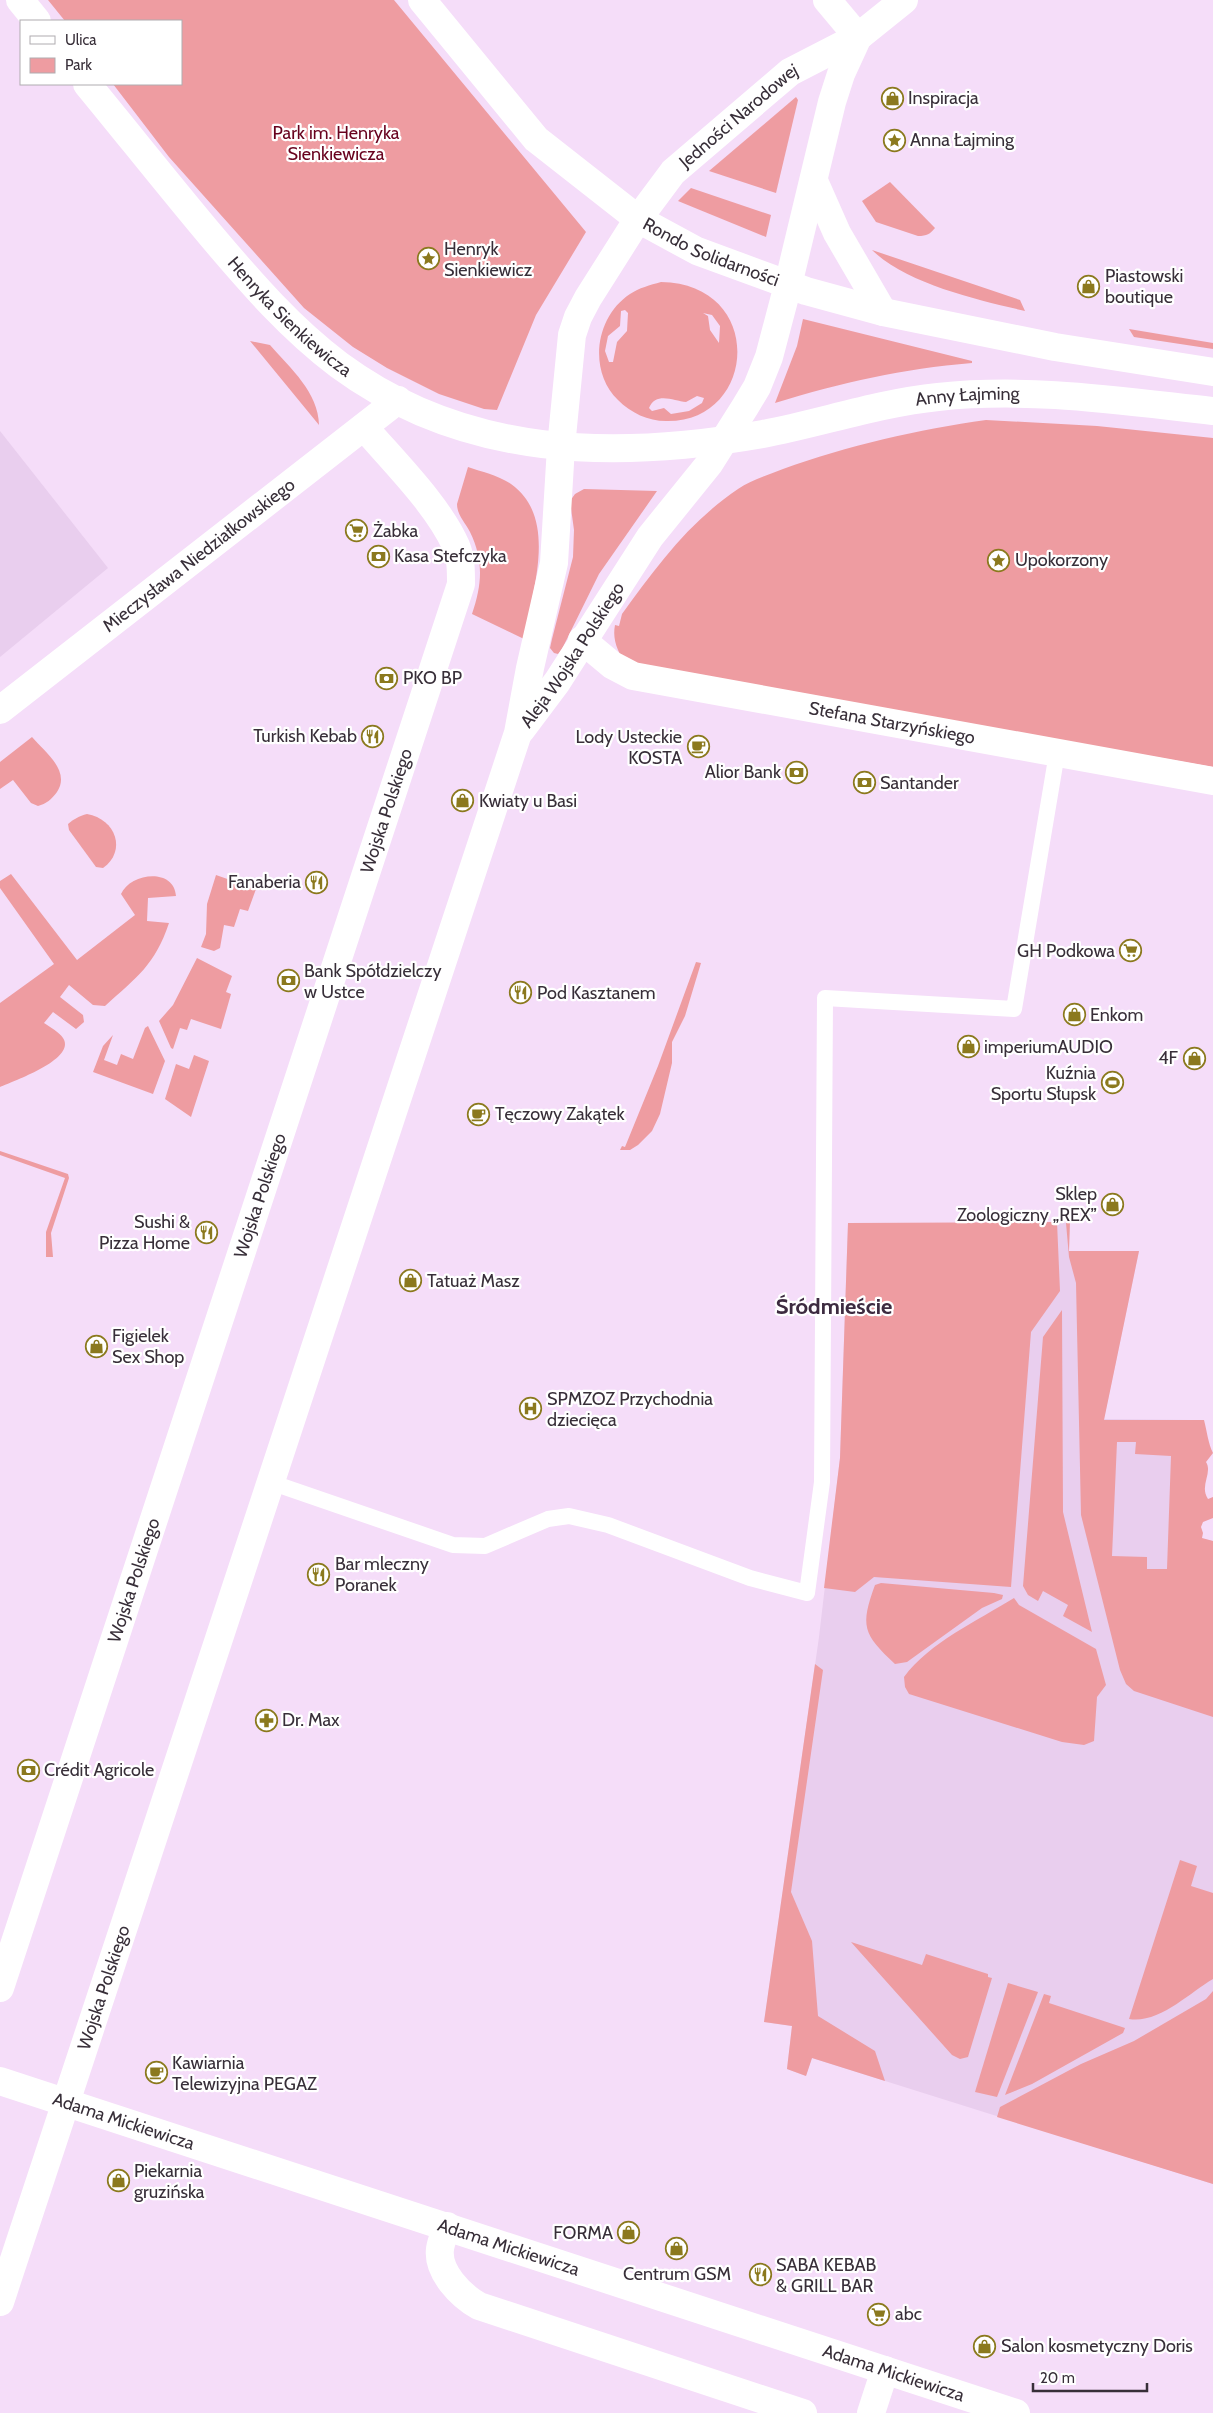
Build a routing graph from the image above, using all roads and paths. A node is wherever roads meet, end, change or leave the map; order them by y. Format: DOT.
graph roads {
  1 [pos="20,0"];
  2 [pos="422,0"];
  3 [pos="827,0"];
  4 [pos="901,2"];
  5 [pos="36,20"];
  6 [pos="858,37"];
  7 [pos="88,85"];
  8 [pos="814,180"];
  9 [pos="638,219"];
  10 [pos="788,285"];
  11 [pos="883,312"];
  12 [pos="1213,372"];
  13 [pos="398,400"];
  14 [pos="1213,411"];
  15 [pos="364,427"];
  16 [pos="725,439"];
  17 [pos="561,447"];
  18 [pos="582,640"];
  19 [pos="0,710"];
  20 [pos="518,733"];
  21 [pos="1057,753"];
  22 [pos="1213,781"];
  23 [pos="270,1482"];
  24 [pos="0,1988"];
  25 [pos="0,2081"];
  26 [pos="66,2102"];
  27 [pos="447,2226"];
  28 [pos="0,2302"];
  29 [pos="885,2370"];
  30 [pos="804,2413"];
  31 [pos="871,2413"];
  32 [pos="1016,2413"];
  1 -- 5 [label="street"];
  2 -- 9 [label="street"];
  3 -- 6 [label="street"];
  4 -- 6 [label="street, Jedności Narodowej"];
  6 -- 8 [label="street, Jedności Narodowej"];
  6 -- 9 [label="street, Jedności Narodowej"];
  7 -- 13 [label="street, Henryka Sienkiewicza"];
  8 -- 10 [label="street, Jedności Narodowej"];
  8 -- 11 [label="street"];
  9 -- 10 [label="street, Rondo Solidarności"];
  9 -- 17 [label="street, Rondo Solidarności"];
  10 -- 11 [label="street"];
  10 -- 16 [label="street, Rondo Solidarności"];
  11 -- 12 [label="street"];
  13 -- 15 [label="street, Mieczysława Niedziałkowskiego"];
  13 -- 17 [label="street, Henryka Sienkiewicza"];
  14 -- 16 [label="street, Anny Łajming"];
  15 -- 19 [label="street, Mieczysława Niedziałkowskiego"];
  15 -- 24 [label="street, Wojska Polskiego"];
  16 -- 17 [label="street"];
  16 -- 18 [label="street, Aleja Wojska Polskiego"];
  17 -- 20 [label="street, Aleja Wojska Polskiego"];
  18 -- 20 [label="street, Aleja Wojska Polskiego"];
  18 -- 21 [label="street, Stefana Starzyńskiego"];
  20 -- 23 [label="street, Wojska Polskiego"];
  21 -- 22 [label="street, Stefana Starzyńskiego"];
  21 -- 23 [label="lane"];
  23 -- 26 [label="street, Wojska Polskiego"];
  25 -- 26 [label="street, Adama Mickiewicza"];
  26 -- 27 [label="street, Adama Mickiewicza"];
  26 -- 28 [label="street, Wojska Polskiego"];
  27 -- 29 [label="street, Adama Mickiewicza"];
  27 -- 30 [label="street"];
  29 -- 31 [label="street"];
  29 -- 32 [label="street, Adama Mickiewicza"];
}
